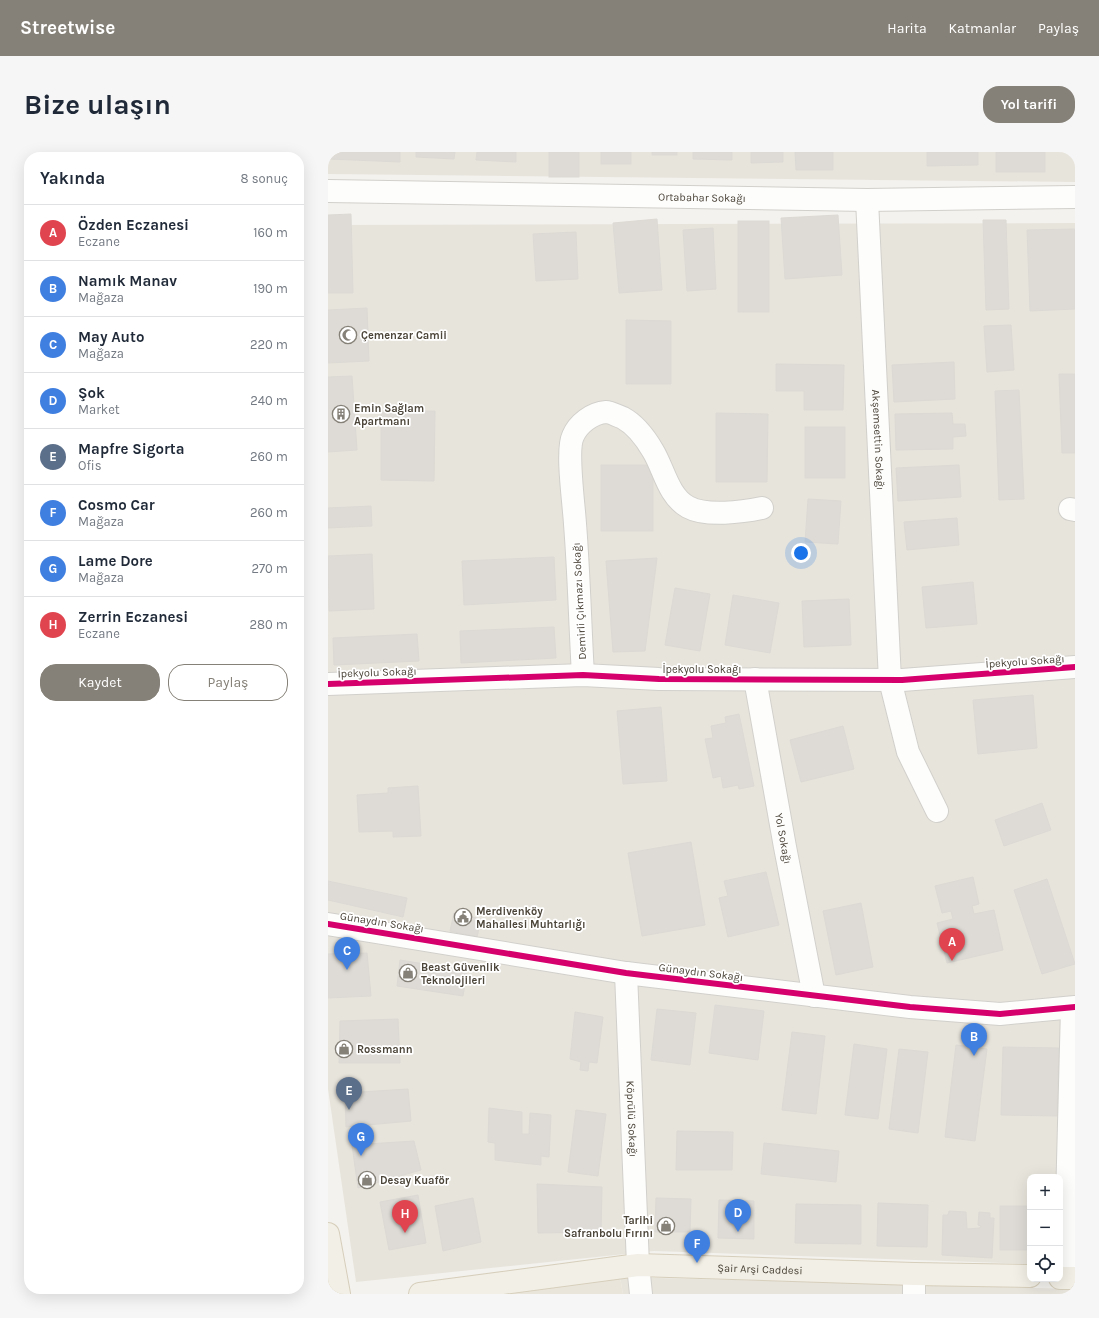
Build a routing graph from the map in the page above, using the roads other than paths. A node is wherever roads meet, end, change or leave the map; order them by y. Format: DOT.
graph roads {
  1 [pos="328,192"];
  2 [pos="1075,196"];
  3 [pos="867,200"];
  4 [pos="762,508"];
  5 [pos="1075,667"];
  6 [pos="583,675"];
  7 [pos="755,679"];
  8 [pos="890,680"];
  9 [pos="328,684"];
  10 [pos="937,811"];
  11 [pos="328,924"];
  12 [pos="626,973"];
  13 [pos="814,996"];
  14 [pos="1074,1008"];
  15 [pos="328,1234"];
  16 [pos="638,1265"];
  17 [pos="1027,1276"];
  18 [pos="1067,1278"];
  19 [pos="914,1284"];
  20 [pos="339,1294"];
  21 [pos="420,1294"];
  22 [pos="641,1294"];
  1 -- 3 [label="street, Ortabahar Sokağı"];
  2 -- 3 [label="street, Ortabahar Sokağı"];
  3 -- 8 [label="street, Akşemsettin Sokağı"];
  4 -- 6 [label="street, Demirli Çıkmazı Sokağı"];
  5 -- 8 [label="street, İpekyolu Sokağı"];
  6 -- 7 [label="street, İpekyolu Sokağı"];
  6 -- 9 [label="street, İpekyolu Sokağı"];
  7 -- 8 [label="street, İpekyolu Sokağı"];
  7 -- 13 [label="street, Yol Sokağı"];
  8 -- 10 [label="street, Akşemsettin Sokağı"];
  11 -- 12 [label="street, Günaydın Sokağı"];
  12 -- 13 [label="street, Günaydın Sokağı"];
  12 -- 16 [label="street, Köprülü Sokağı"];
  13 -- 14 [label="street, Günaydın Sokağı"];
  14 -- 18 [label="street"];
  15 -- 20 [label="main road"];
  16 -- 19 [label="main road, Şair Arşi Caddesi"];
  16 -- 21 [label="main road, Şair Arşi Caddesi"];
  16 -- 22 [label="street, Köprülü Sokağı"];
  17 -- 19 [label="main road, Şair Arşi Caddesi"];
}
